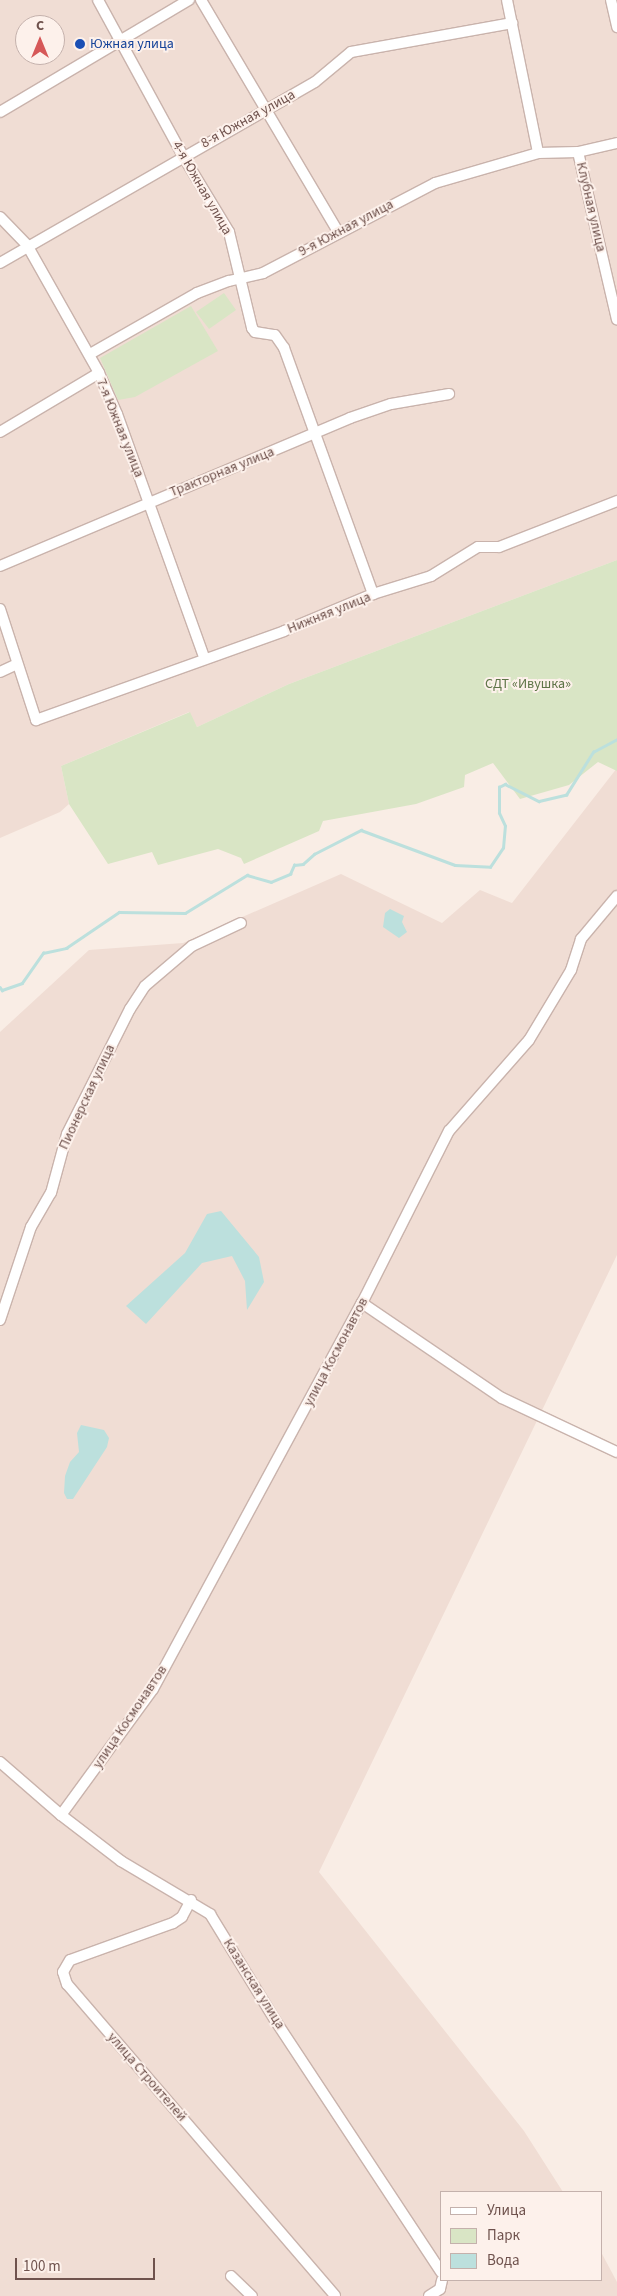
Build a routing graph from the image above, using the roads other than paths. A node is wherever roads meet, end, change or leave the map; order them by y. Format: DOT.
graph roads {
  1 [pos="98,0"];
  2 [pos="189,0"];
  3 [pos="201,0"];
  4 [pos="507,0"];
  5 [pos="611,0"];
  6 [pos="512,23"];
  7 [pos="617,27"];
  8 [pos="118,41"];
  9 [pos="265,110"];
  10 [pos="0,112"];
  11 [pos="617,143"];
  12 [pos="578,152"];
  13 [pos="538,153"];
  14 [pos="183,156"];
  15 [pos="0,217"];
  16 [pos="338,232"];
  17 [pos="27,245"];
  18 [pos="0,263"];
  19 [pos="241,280"];
  20 [pos="617,320"];
  21 [pos="90,354"];
  22 [pos="99,373"];
  23 [pos="449,394"];
  24 [pos="0,432"];
  25 [pos="314,435"];
  26 [pos="149,501"];
  27 [pos="617,501"];
  28 [pos="0,566"];
  29 [pos="373,594"];
  30 [pos="0,608"];
  31 [pos="204,657"];
  32 [pos="17,664"];
  33 [pos="0,672"];
  34 [pos="617,896"];
  35 [pos="241,923"];
  36 [pos="362,1303"];
  37 [pos="0,1320"];
  38 [pos="617,1452"];
  39 [pos="0,1762"];
  40 [pos="61,1815"];
  41 [pos="191,1900"];
  42 [pos="440,2270"];
  43 [pos="231,2276"];
  44 [pos="442,2281"];
  45 [pos="252,2296"];
  46 [pos="335,2296"];
  47 [pos="429,2296"];
  1 -- 8 [label="street, 4-я Южная улица"];
  2 -- 8 [label="street"];
  3 -- 9 [label="street"];
  4 -- 6 [label="street"];
  5 -- 7 [label="street"];
  6 -- 9 [label="street, 8-я Южная улица"];
  6 -- 13 [label="street"];
  8 -- 10 [label="street"];
  8 -- 14 [label="street, 4-я Южная улица"];
  9 -- 14 [label="street, 8-я Южная улица"];
  9 -- 16 [label="street"];
  11 -- 12 [label="street, 9-я Южная улица"];
  12 -- 13 [label="street, 9-я Южная улица"];
  12 -- 20 [label="street, Клубная улица"];
  13 -- 16 [label="street, 9-я Южная улица"];
  14 -- 17 [label="street, 8-я Южная улица"];
  14 -- 19 [label="street, 4-я Южная улица"];
  15 -- 17 [label="street, 7-я Южная улица"];
  16 -- 19 [label="street, 9-я Южная улица"];
  17 -- 18 [label="street, 8-я Южная улица"];
  17 -- 21 [label="street, 7-я Южная улица"];
  19 -- 21 [label="street, 9-я Южная улица"];
  19 -- 25 [label="street, 4-я Южная улица"];
  21 -- 22 [label="street, 7-я Южная улица"];
  22 -- 24 [label="street"];
  22 -- 26 [label="street, 7-я Южная улица"];
  23 -- 25 [label="street, Тракторная улица"];
  25 -- 26 [label="street, Тракторная улица"];
  25 -- 29 [label="street, 4-я Южная улица"];
  26 -- 28 [label="street, Тракторная улица"];
  26 -- 31 [label="street, 7-я Южная улица"];
  27 -- 29 [label="street, Нижняя улица"];
  29 -- 31 [label="street, Нижняя улица"];
  30 -- 32 [label="street"];
  31 -- 32 [label="street, Нижняя улица"];
  32 -- 33 [label="street"];
  34 -- 36 [label="street, улица Космонавтов"];
  35 -- 37 [label="street, Пионерская улица"];
  36 -- 38 [label="street"];
  36 -- 40 [label="street, улица Космонавтов"];
  39 -- 40 [label="street, Казанская улица"];
  40 -- 41 [label="street, Казанская улица"];
  41 -- 42 [label="street, Казанская улица"];
  41 -- 46 [label="street, улица Строителей"];
  43 -- 45 [label="street"];
  44 -- 47 [label="street"];
}
